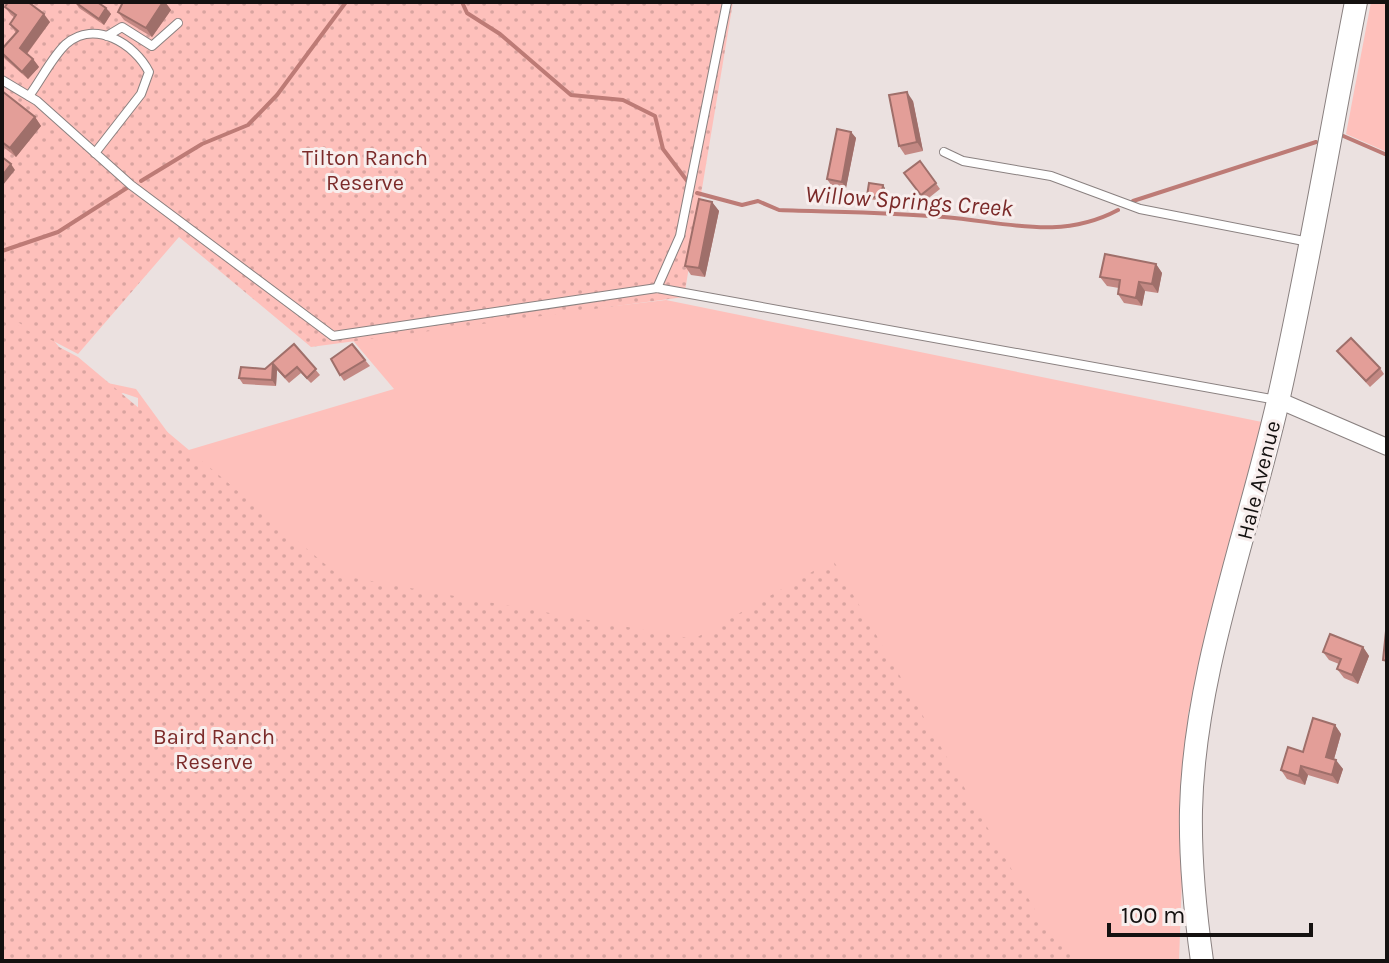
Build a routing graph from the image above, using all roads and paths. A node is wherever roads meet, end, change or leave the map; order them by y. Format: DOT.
graph roads {
  1 [pos="727,2"];
  2 [pos="1356,2"];
  3 [pos="178,23"];
  4 [pos="107,36"];
  5 [pos="2,80"];
  6 [pos="29,96"];
  7 [pos="944,152"];
  8 [pos="95,153"];
  9 [pos="1309,242"];
  10 [pos="657,288"];
  11 [pos="1278,400"];
  12 [pos="1387,447"];
  13 [pos="1202,961"];
  1 -- 10 [label="lane"];
  2 -- 9 [label="main road, Hale Avenue"];
  3 -- 4 [label="lane"];
  4 -- 6 [label="lane"];
  4 -- 8 [label="lane"];
  5 -- 6 [label="lane"];
  6 -- 8 [label="lane"];
  7 -- 9 [label="lane"];
  8 -- 10 [label="lane"];
  9 -- 11 [label="main road, Hale Avenue"];
  10 -- 11 [label="lane"];
  11 -- 12 [label="street"];
  11 -- 13 [label="main road, Hale Avenue"];
}
